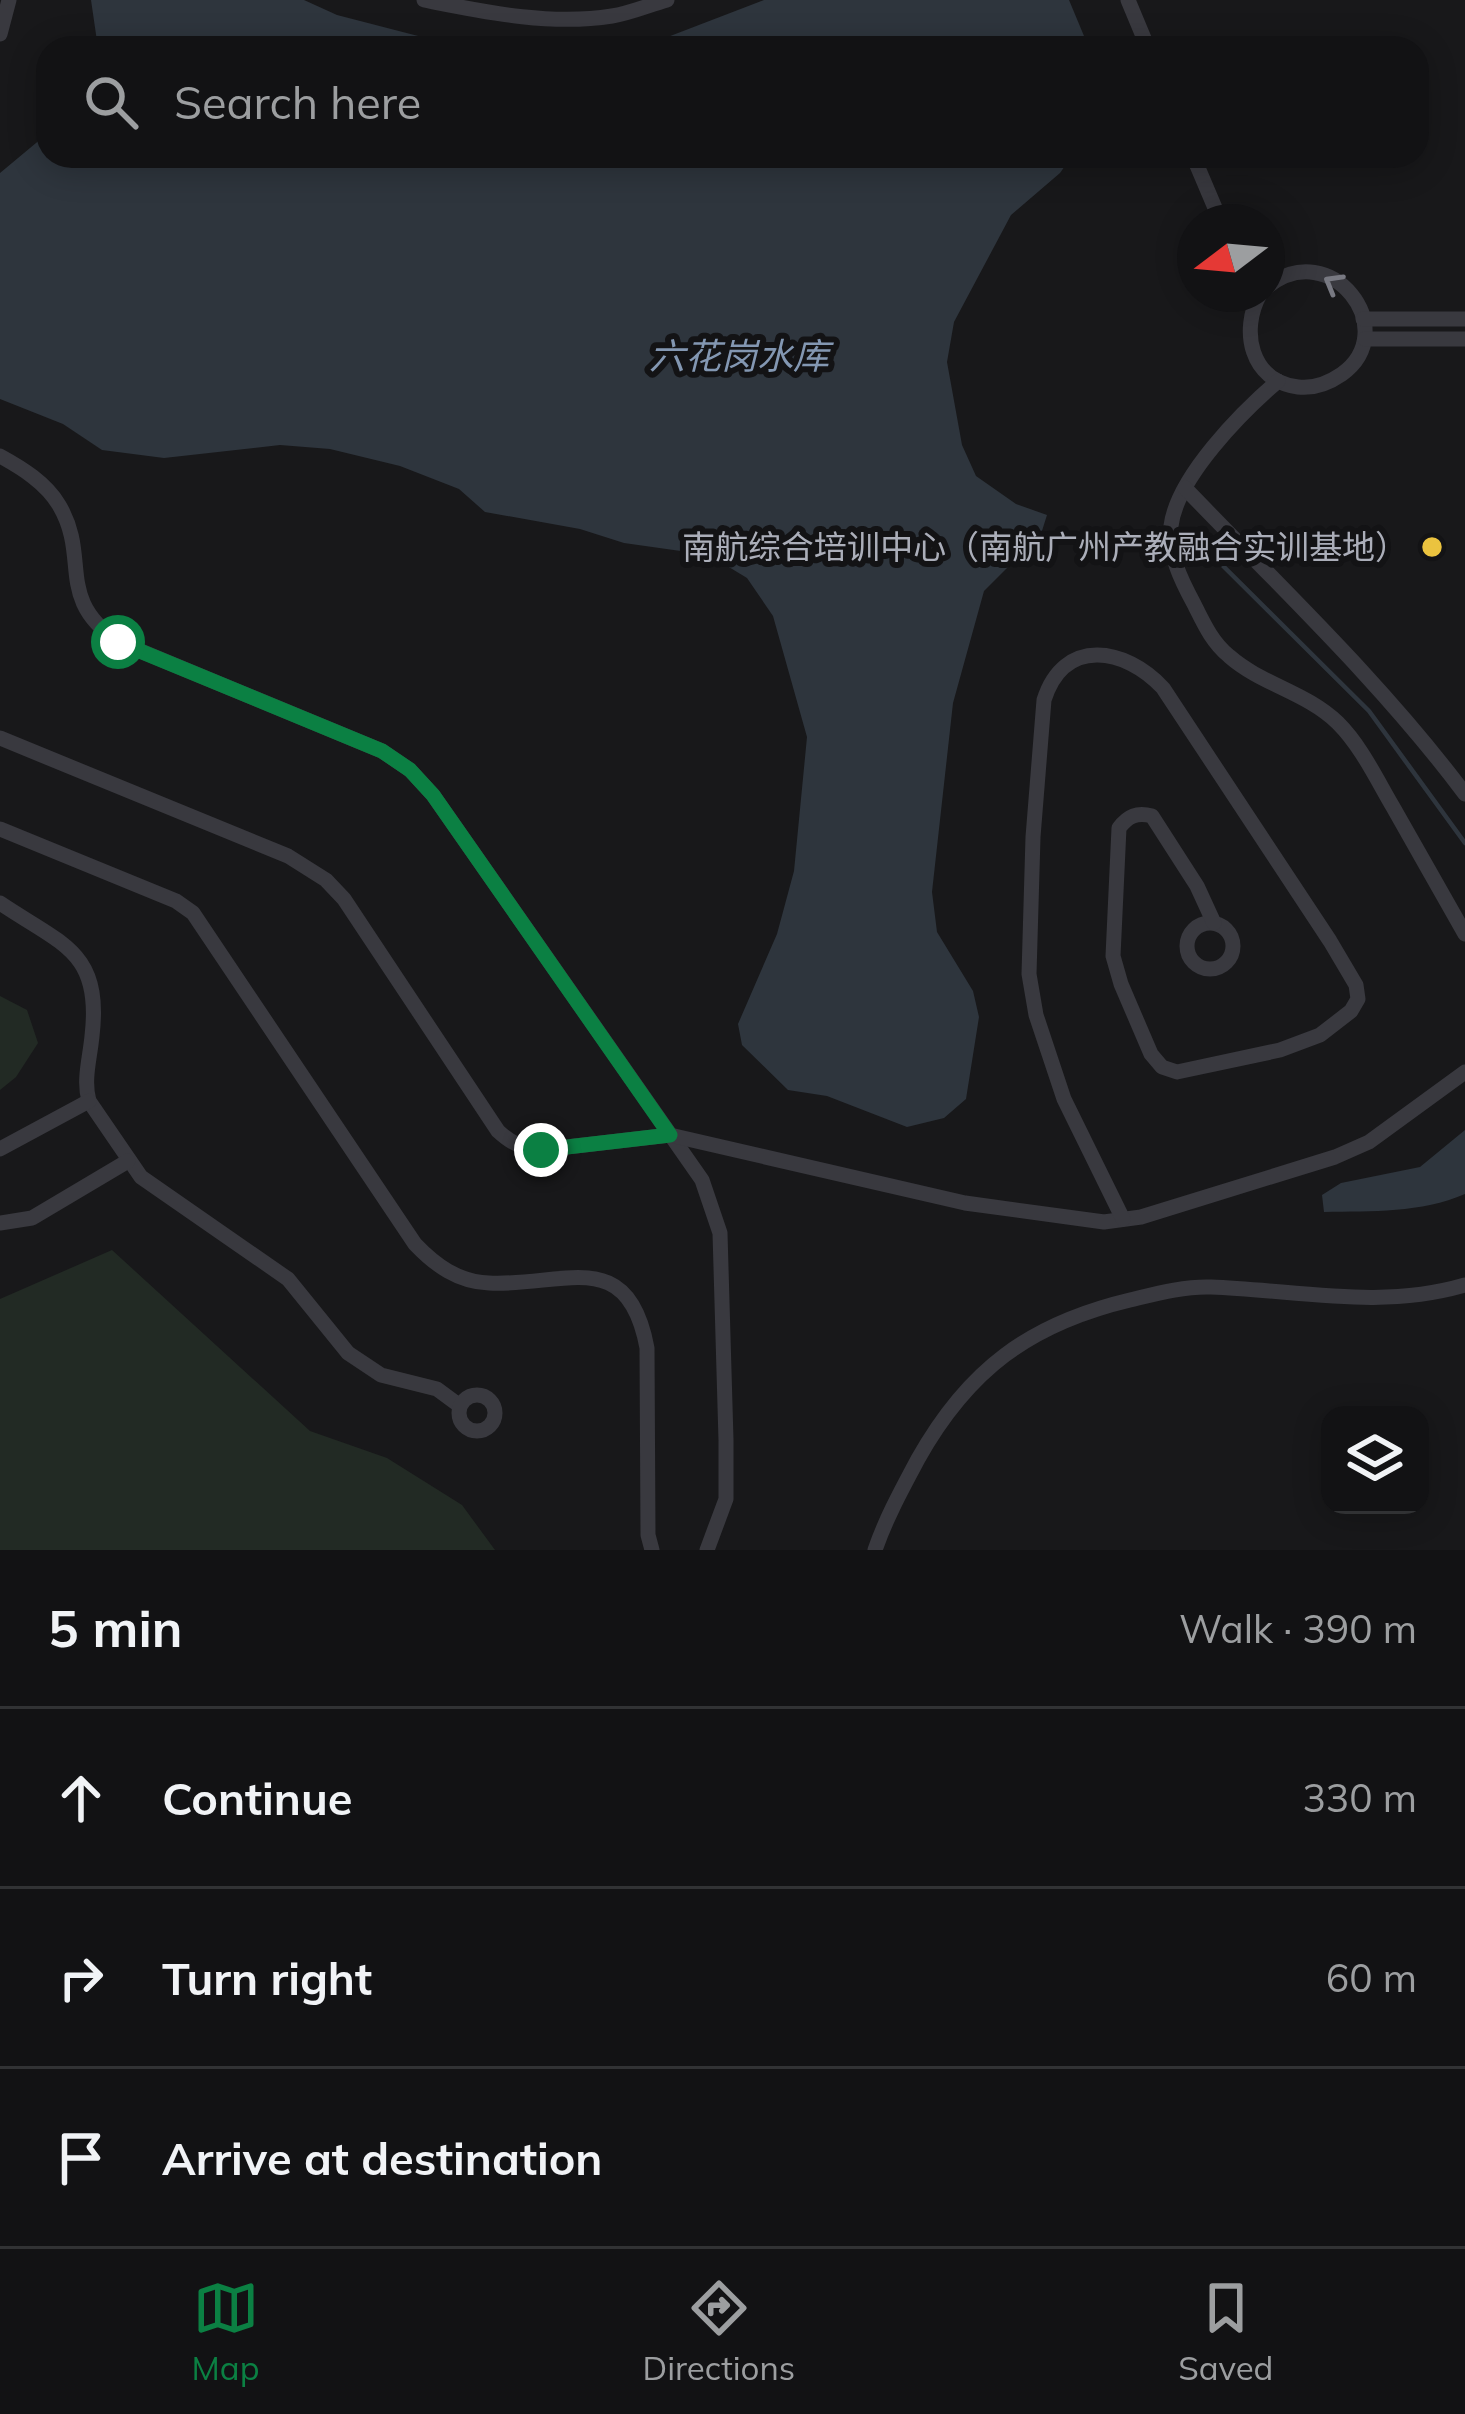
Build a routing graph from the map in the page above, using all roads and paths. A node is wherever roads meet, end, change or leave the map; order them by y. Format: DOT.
graph roads {
  1 [pos="9,0"];
  2 [pos="424,0"];
  3 [pos="667,0"];
  4 [pos="1128,0"];
  5 [pos="0,34"];
  6 [pos="1143,36"];
  7 [pos="1198,168"];
  8 [pos="1213,204"];
  9 [pos="1285,276"];
  10 [pos="1250,312"];
  11 [pos="1364,319"];
  12 [pos="1465,319"];
  13 [pos="1365,339"];
  14 [pos="1465,339"];
  15 [pos="1278,381"];
  16 [pos="0,456"];
  17 [pos="1185,488"];
  18 [pos="0,738"];
  19 [pos="1465,794"];
  20 [pos="0,829"];
  21 [pos="0,903"];
  22 [pos="1214,922"];
  23 [pos="1465,934"];
  24 [pos="1465,1072"];
  25 [pos="89,1101"];
  26 [pos="670,1135"];
  27 [pos="0,1149"];
  28 [pos="128,1161"];
  29 [pos="1123,1220"];
  30 [pos="0,1223"];
  31 [pos="1465,1285"];
  32 [pos="460,1406"];
  33 [pos="652,1550"];
  34 [pos="707,1550"];
  35 [pos="875,1550"];
  1 -- 5 [label="street"];
  2 -- 3 [label="street"];
  4 -- 6 [label="street"];
  7 -- 8 [label="street"];
  11 -- 9 [label="street, one-way"];
  10 -- 15 [label="street"];
  11 -- 12 [label="street"];
  11 -- 13 [label="street"];
  13 -- 14 [label="street"];
  13 -- 15 [label="street"];
  15 -- 17 [label="street"];
  16 -- 26 [label="street"];
  17 -- 19 [label="street"];
  17 -- 23 [label="street"];
  18 -- 26 [label="street"];
  20 -- 33 [label="street"];
  21 -- 25 [label="street"];
  22 -- 29 [label="street"];
  24 -- 29 [label="street"];
  25 -- 27 [label="street"];
  25 -- 28 [label="street"];
  26 -- 29 [label="street"];
  26 -- 34 [label="street"];
  28 -- 30 [label="street"];
  28 -- 32 [label="street"];
  31 -- 35 [label="street"];
}
